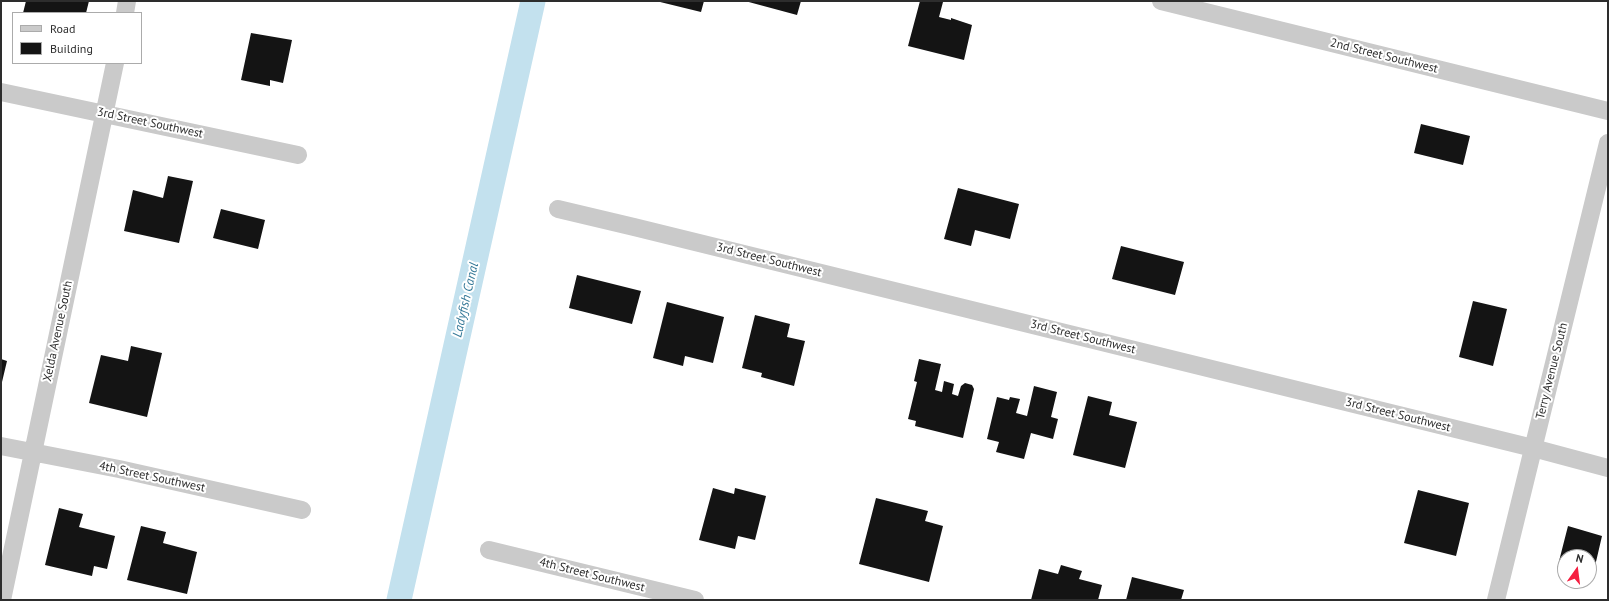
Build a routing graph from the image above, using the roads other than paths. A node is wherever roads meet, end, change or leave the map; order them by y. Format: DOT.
graph roads {
  1 [pos="127,1"];
  2 [pos="1161,1"];
  3 [pos="125,12"];
  4 [pos="115,64"];
  5 [pos="1,92"];
  6 [pos="1608,111"];
  7 [pos="104,113"];
  8 [pos="1608,143"];
  9 [pos="298,155"];
  10 [pos="558,210"];
  11 [pos="1,446"];
  12 [pos="1533,448"];
  13 [pos="33,452"];
  14 [pos="1608,468"];
  15 [pos="302,510"];
  16 [pos="489,550"];
  17 [pos="2,600"];
  18 [pos="695,600"];
  19 [pos="1496,600"];
  1 -- 3 [label="street"];
  2 -- 6 [label="street, 2nd Street Southwest"];
  4 -- 7 [label="street, Xelda Avenue South"];
  5 -- 7 [label="street, 3rd Street Southwest"];
  7 -- 9 [label="street, 3rd Street Southwest"];
  7 -- 13 [label="street, Xelda Avenue South"];
  8 -- 12 [label="street, Terry Avenue South"];
  10 -- 12 [label="street, 3rd Street Southwest"];
  11 -- 13 [label="street, 4th Street Southwest"];
  12 -- 14 [label="street, 3rd Street Southwest"];
  12 -- 19 [label="street, Terry Avenue South"];
  13 -- 15 [label="street, 4th Street Southwest"];
  13 -- 17 [label="street, Xelda Avenue South"];
  16 -- 18 [label="street, 4th Street Southwest"];
}
